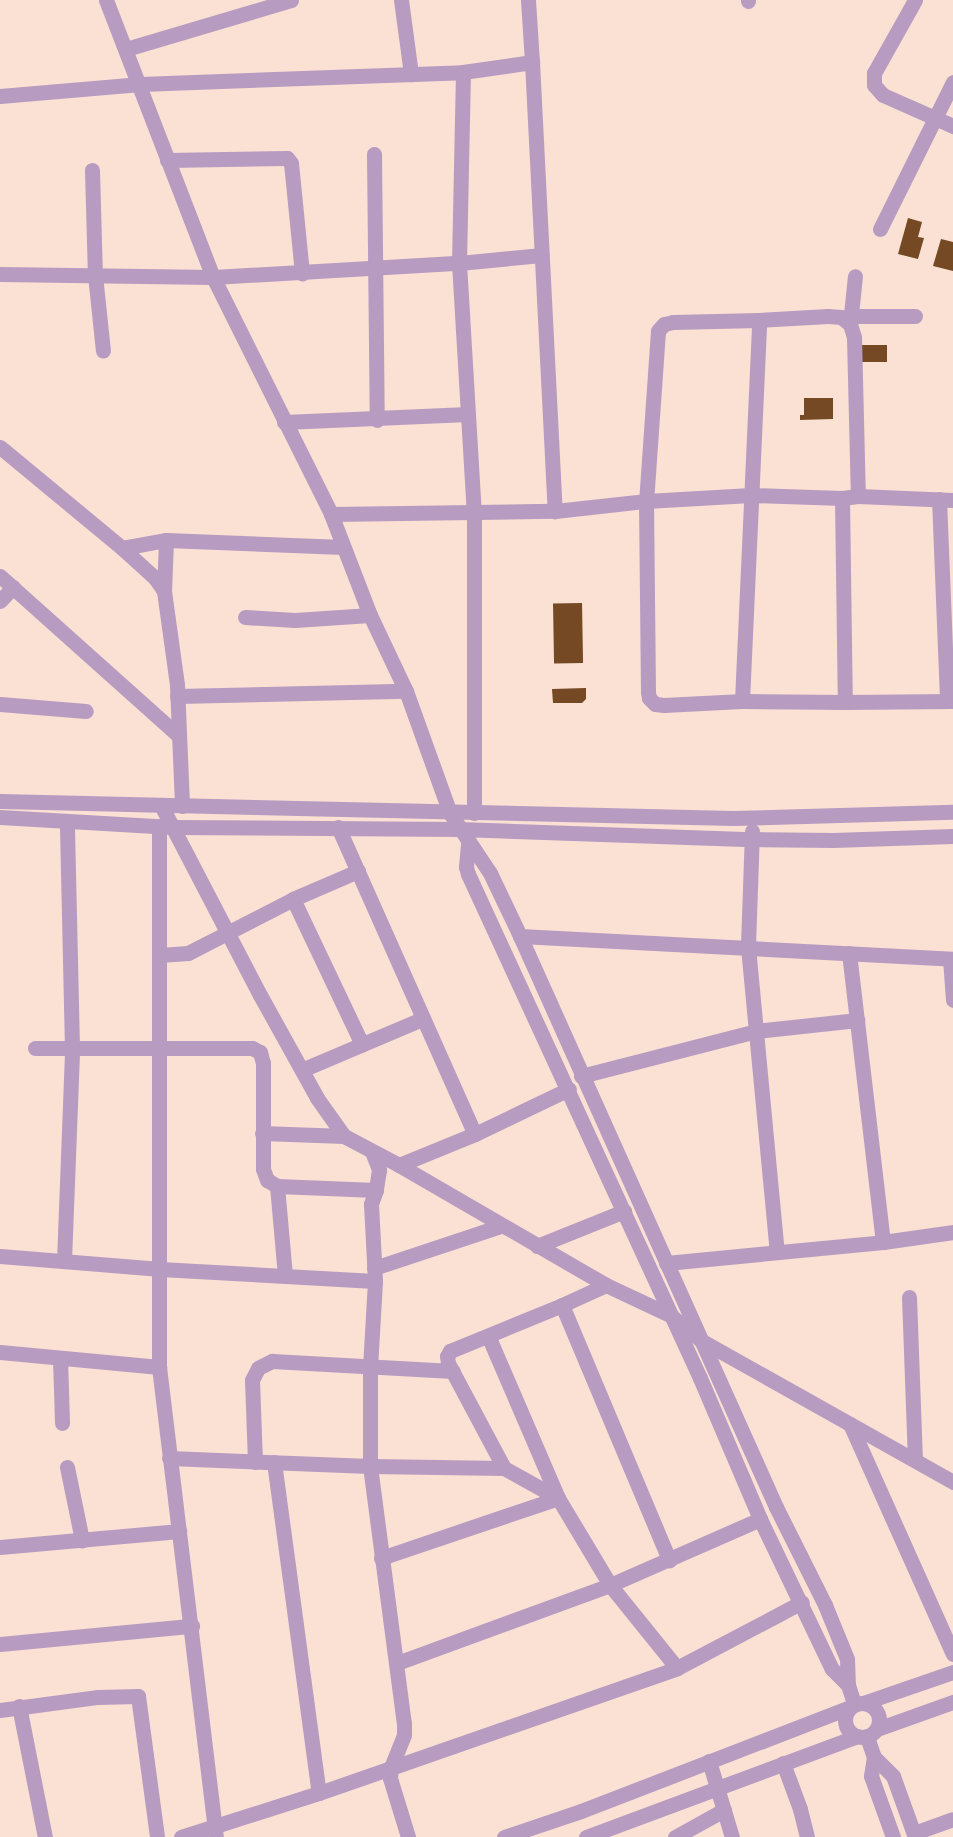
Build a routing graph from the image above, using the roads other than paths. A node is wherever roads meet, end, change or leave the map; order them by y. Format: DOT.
graph roads {
  1 [pos="106,0"];
  2 [pos="291,0"];
  3 [pos="401,0"];
  4 [pos="528,0"];
  5 [pos="915,0"];
  6 [pos="126,49"];
  7 [pos="531,62"];
  8 [pos="463,72"];
  9 [pos="411,74"];
  10 [pos="953,82"];
  11 [pos="140,84"];
  12 [pos="0,96"];
  13 [pos="934,120"];
  14 [pos="953,126"];
  15 [pos="374,154"];
  16 [pos="167,160"];
  17 [pos="92,170"];
  18 [pos="880,229"];
  19 [pos="542,255"];
  20 [pos="459,263"];
  21 [pos="373,267"];
  22 [pos="302,273"];
  23 [pos="0,274"];
  24 [pos="95,275"];
  25 [pos="855,276"];
  26 [pos="213,277"];
  27 [pos="915,316"];
  28 [pos="759,320"];
  29 [pos="851,320"];
  30 [pos="103,351"];
  31 [pos="468,414"];
  32 [pos="377,420"];
  33 [pos="284,422"];
  34 [pos="0,447"];
  35 [pos="751,495"];
  36 [pos="858,496"];
  37 [pos="842,498"];
  38 [pos="946,500"];
  39 [pos="646,501"];
  40 [pos="555,511"];
  41 [pos="474,513"];
  42 [pos="331,514"];
  43 [pos="166,540"];
  44 [pos="343,547"];
  45 [pos="123,548"];
  46 [pos="0,576"];
  47 [pos="13,587"];
  48 [pos="164,591"];
  49 [pos="0,601"];
  50 [pos="370,615"];
  51 [pos="245,616"];
  52 [pos="406,691"];
  53 [pos="177,696"];
  54 [pos="742,701"];
  55 [pos="950,701"];
  56 [pos="845,702"];
  57 [pos="0,704"];
  58 [pos="86,711"];
  59 [pos="179,736"];
  60 [pos="0,801"];
  61 [pos="161,805"];
  62 [pos="182,806"];
  63 [pos="953,812"];
  64 [pos="450,813"];
  65 [pos="474,813"];
  66 [pos="0,817"];
  67 [pos="756,817"];
  68 [pos="68,822"];
  69 [pos="166,826"];
  70 [pos="338,827"];
  71 [pos="459,830"];
  72 [pos="953,836"];
  73 [pos="751,839"];
  74 [pos="468,844"];
  75 [pos="358,871"];
  76 [pos="293,899"];
  77 [pos="226,932"];
  78 [pos="520,936"];
  79 [pos="748,948"];
  80 [pos="849,953"];
  81 [pos="159,955"];
  82 [pos="951,959"];
  83 [pos="953,1000"];
  84 [pos="422,1019"];
  85 [pos="857,1020"];
  86 [pos="756,1031"];
  87 [pos="362,1044"];
  88 [pos="35,1048"];
  89 [pos="72,1048"];
  90 [pos="158,1048"];
  91 [pos="304,1069"];
  92 [pos="581,1076"];
  93 [pos="569,1089"];
  94 [pos="262,1133"];
  95 [pos="475,1134"];
  96 [pos="344,1136"];
  97 [pos="373,1154"];
  98 [pos="399,1165"];
  99 [pos="277,1186"];
  100 [pos="376,1190"];
  101 [pos="624,1211"];
  102 [pos="500,1226"];
  103 [pos="953,1232"];
  104 [pos="883,1242"];
  105 [pos="537,1246"];
  106 [pos="777,1252"];
  107 [pos="0,1256"];
  108 [pos="64,1261"];
  109 [pos="666,1263"];
  110 [pos="160,1269"];
  111 [pos="374,1274"];
  112 [pos="285,1276"];
  113 [pos="606,1285"];
  114 [pos="909,1297"];
  115 [pos="562,1305"];
  116 [pos="670,1315"];
  117 [pos="489,1338"];
  118 [pos="702,1341"];
  119 [pos="0,1352"];
  120 [pos="60,1358"];
  121 [pos="159,1366"];
  122 [pos="370,1368"];
  123 [pos="453,1371"];
  124 [pos="62,1423"];
  125 [pos="850,1424"];
  126 [pos="169,1458"];
  127 [pos="915,1460"];
  128 [pos="255,1462"];
  129 [pos="274,1462"];
  130 [pos="370,1466"];
  131 [pos="67,1467"];
  132 [pos="504,1468"];
  133 [pos="953,1482"];
  134 [pos="558,1498"];
  135 [pos="760,1519"];
  136 [pos="179,1531"];
  137 [pos="82,1540"];
  138 [pos="0,1547"];
  139 [pos="381,1558"];
  140 [pos="669,1560"];
  141 [pos="610,1586"];
  142 [pos="801,1602"];
  143 [pos="192,1626"];
  144 [pos="0,1644"];
  145 [pos="953,1654"];
  146 [pos="397,1663"];
  147 [pos="676,1668"];
  148 [pos="953,1672"];
  149 [pos="848,1685"];
  150 [pos="953,1702"];
  151 [pos="856,1705"];
  152 [pos="19,1706"];
  153 [pos="0,1710"];
  154 [pos="866,1734"];
  155 [pos="874,1757"];
  156 [pos="709,1761"];
  157 [pos="783,1763"];
  158 [pos="391,1768"];
  159 [pos="719,1788"];
  160 [pos="319,1793"];
  161 [pos="724,1810"];
  162 [pos="953,1819"];
  163 [pos="623,1831"];
  164 [pos="216,1833"];
  165 [pos="914,1835"];
  166 [pos="45,1837"];
  167 [pos="157,1837"];
  168 [pos="181,1837"];
  169 [pos="408,1837"];
  170 [pos="504,1837"];
  171 [pos="586,1837"];
  172 [pos="675,1837"];
  173 [pos="732,1837"];
  174 [pos="807,1837"];
  175 [pos="893,1837"];
  1 -- 6 [label="street"];
  2 -- 6 [label="street"];
  3 -- 9 [label="street"];
  4 -- 7 [label="street"];
  5 -- 13 [label="street"];
  6 -- 11 [label="street"];
  7 -- 8 [label="street"];
  7 -- 19 [label="street"];
  8 -- 9 [label="street"];
  8 -- 20 [label="street"];
  9 -- 11 [label="street"];
  10 -- 13 [label="street"];
  11 -- 12 [label="street"];
  11 -- 16 [label="street"];
  13 -- 14 [label="street"];
  13 -- 18 [label="street"];
  15 -- 21 [label="street"];
  16 -- 22 [label="street"];
  16 -- 26 [label="street"];
  17 -- 24 [label="street"];
  19 -- 20 [label="street"];
  19 -- 40 [label="street"];
  20 -- 21 [label="street"];
  20 -- 31 [label="street"];
  21 -- 22 [label="street"];
  21 -- 32 [label="street"];
  22 -- 26 [label="street"];
  23 -- 24 [label="street"];
  24 -- 26 [label="street"];
  24 -- 30 [label="street"];
  25 -- 29 [label="street"];
  26 -- 33 [label="street"];
  27 -- 29 [label="street"];
  28 -- 29 [label="street"];
  28 -- 35 [label="street"];
  28 -- 39 [label="street"];
  29 -- 36 [label="street"];
  31 -- 32 [label="street"];
  31 -- 41 [label="street"];
  32 -- 33 [label="street"];
  33 -- 42 [label="street"];
  34 -- 45 [label="street"];
  35 -- 37 [label="street"];
  35 -- 39 [label="street"];
  35 -- 54 [label="street"];
  36 -- 37 [label="street"];
  36 -- 38 [label="street"];
  37 -- 56 [label="street"];
  38 -- 55 [label="street"];
  39 -- 40 [label="street"];
  39 -- 54 [label="street"];
  40 -- 41 [label="street"];
  41 -- 42 [label="street"];
  41 -- 65 [label="street"];
  42 -- 44 [label="street"];
  43 -- 44 [label="street"];
  43 -- 45 [label="street"];
  43 -- 48 [label="street"];
  44 -- 50 [label="street"];
  45 -- 48 [label="street"];
  46 -- 47 [label="street"];
  47 -- 49 [label="street"];
  47 -- 59 [label="street"];
  48 -- 53 [label="street"];
  50 -- 51 [label="street"];
  50 -- 52 [label="street"];
  52 -- 53 [label="street"];
  52 -- 64 [label="street"];
  53 -- 59 [label="street"];
  54 -- 56 [label="street"];
  55 -- 56 [label="street"];
  57 -- 58 [label="street"];
  59 -- 62 [label="street"];
  60 -- 61 [label="street"];
  61 -- 62 [label="street"];
  61 -- 69 [label="street"];
  62 -- 64 [label="street"];
  63 -- 67 [label="street"];
  64 -- 65 [label="street"];
  64 -- 71 [label="street"];
  65 -- 67 [label="street"];
  66 -- 68 [label="street"];
  67 -- 73 [label="street"];
  68 -- 69 [label="street"];
  68 -- 89 [label="street"];
  69 -- 70 [label="street"];
  69 -- 77 [label="street"];
  69 -- 81 [label="street"];
  70 -- 71 [label="street"];
  70 -- 75 [label="street"];
  71 -- 73 [label="street"];
  71 -- 74 [label="street"];
  72 -- 73 [label="street"];
  73 -- 79 [label="street"];
  74 -- 78 [label="street"];
  74 -- 93 [label="street"];
  75 -- 76 [label="street"];
  75 -- 84 [label="street"];
  76 -- 77 [label="street"];
  76 -- 87 [label="street"];
  77 -- 81 [label="street"];
  77 -- 91 [label="street"];
  78 -- 79 [label="street"];
  78 -- 92 [label="street"];
  79 -- 80 [label="street"];
  79 -- 86 [label="street"];
  80 -- 82 [label="street"];
  80 -- 85 [label="street"];
  81 -- 90 [label="street"];
  82 -- 83 [label="street"];
  84 -- 87 [label="street"];
  84 -- 95 [label="street"];
  85 -- 86 [label="street"];
  85 -- 104 [label="street"];
  86 -- 92 [label="street"];
  86 -- 106 [label="street"];
  87 -- 91 [label="street"];
  88 -- 89 [label="street"];
  89 -- 90 [label="street"];
  89 -- 108 [label="street"];
  90 -- 94 [label="street"];
  90 -- 110 [label="street"];
  91 -- 96 [label="street"];
  92 -- 109 [label="street"];
  93 -- 95 [label="street"];
  93 -- 101 [label="street"];
  94 -- 96 [label="street"];
  94 -- 99 [label="street"];
  95 -- 98 [label="street"];
  96 -- 97 [label="street"];
  97 -- 98 [label="street"];
  97 -- 100 [label="street"];
  98 -- 102 [label="street"];
  99 -- 100 [label="street"];
  99 -- 112 [label="street"];
  100 -- 111 [label="street"];
  101 -- 105 [label="street"];
  101 -- 116 [label="street"];
  102 -- 105 [label="street"];
  102 -- 111 [label="street"];
  103 -- 104 [label="street"];
  104 -- 106 [label="street"];
  105 -- 113 [label="street"];
  106 -- 109 [label="street"];
  107 -- 108 [label="street"];
  108 -- 110 [label="street"];
  109 -- 118 [label="street"];
  110 -- 112 [label="street"];
  110 -- 121 [label="street"];
  111 -- 112 [label="street"];
  111 -- 122 [label="street"];
  113 -- 115 [label="street"];
  113 -- 116 [label="street"];
  114 -- 127 [label="street"];
  115 -- 117 [label="street"];
  115 -- 140 [label="street"];
  116 -- 118 [label="street"];
  116 -- 135 [label="street"];
  117 -- 123 [label="street"];
  117 -- 134 [label="street"];
  118 -- 125 [label="street"];
  118 -- 149 [label="street"];
  119 -- 120 [label="street"];
  120 -- 121 [label="street"];
  120 -- 124 [label="street"];
  121 -- 126 [label="street"];
  122 -- 123 [label="street"];
  122 -- 128 [label="street"];
  122 -- 130 [label="street"];
  123 -- 132 [label="street"];
  125 -- 127 [label="street"];
  125 -- 145 [label="street"];
  126 -- 128 [label="street"];
  126 -- 136 [label="street"];
  127 -- 133 [label="street"];
  128 -- 129 [label="street"];
  129 -- 130 [label="street"];
  129 -- 160 [label="street"];
  130 -- 132 [label="street"];
  130 -- 139 [label="street"];
  131 -- 137 [label="street"];
  132 -- 134 [label="street"];
  134 -- 139 [label="street"];
  134 -- 141 [label="street"];
  135 -- 140 [label="street"];
  135 -- 142 [label="street"];
  136 -- 137 [label="street"];
  136 -- 143 [label="street"];
  137 -- 138 [label="street"];
  139 -- 146 [label="street"];
  140 -- 141 [label="street"];
  141 -- 146 [label="street"];
  141 -- 147 [label="street"];
  142 -- 147 [label="street"];
  142 -- 149 [label="street"];
  143 -- 144 [label="street"];
  143 -- 164 [label="street"];
  146 -- 158 [label="street"];
  147 -- 158 [label="street"];
  148 -- 151 [label="street"];
  149 -- 151 [label="street"];
  150 -- 154 [label="street"];
  151 -- 154 [label="street"];
  151 -- 154 [label="street"];
  151 -- 156 [label="street"];
  152 -- 153 [label="street"];
  152 -- 166 [label="street"];
  152 -- 167 [label="street"];
  154 -- 155 [label="street"];
  154 -- 157 [label="street"];
  155 -- 165 [label="street"];
  155 -- 175 [label="street"];
  156 -- 159 [label="street"];
  156 -- 170 [label="street"];
  157 -- 159 [label="street"];
  157 -- 174 [label="street"];
  158 -- 160 [label="street"];
  158 -- 169 [label="street"];
  159 -- 161 [label="street"];
  159 -- 163 [label="street"];
  160 -- 164 [label="street"];
  161 -- 172 [label="street"];
  161 -- 173 [label="street"];
  162 -- 165 [label="street"];
  163 -- 171 [label="street"];
  164 -- 168 [label="street"];
}
